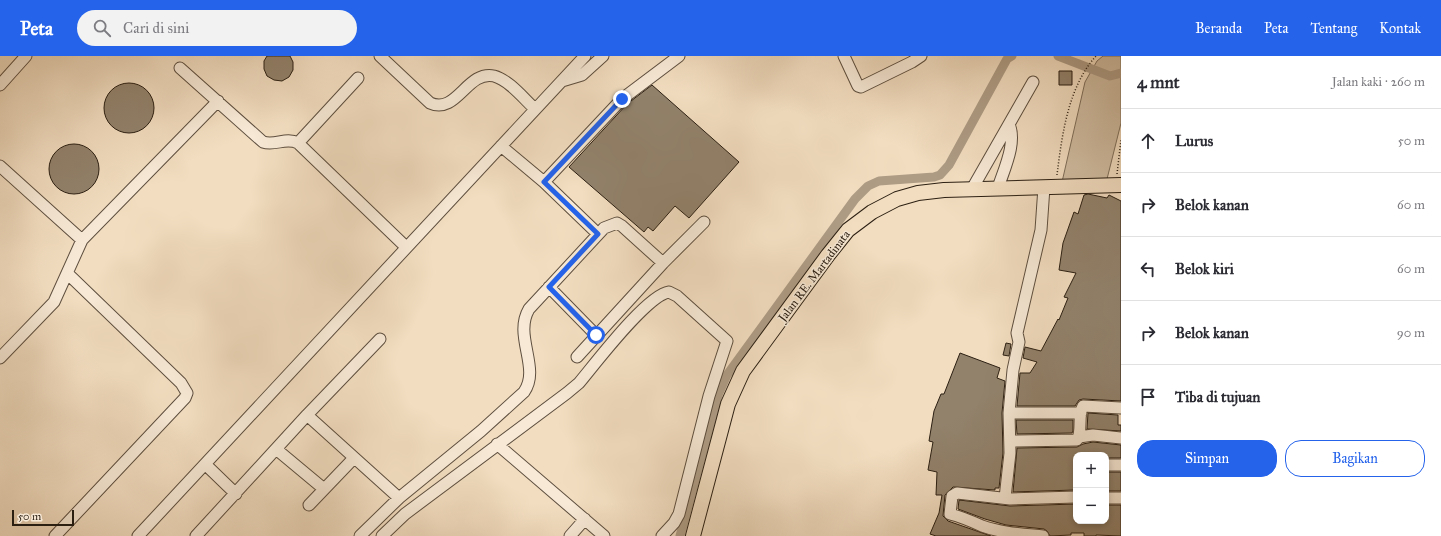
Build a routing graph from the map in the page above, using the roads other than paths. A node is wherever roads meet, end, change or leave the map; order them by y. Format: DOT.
graph roads {
  1 [pos="26,56"];
  2 [pos="381,56"];
  3 [pos="585,56"];
  4 [pos="603,56"];
  5 [pos="679,56"];
  6 [pos="844,56"];
  7 [pos="921,56"];
  8 [pos="180,68"];
  9 [pos="358,78"];
  10 [pos="559,82"];
  11 [pos="1033,82"];
  12 [pos="0,85"];
  13 [pos="218,101"];
  14 [pos="535,109"];
  15 [pos="1009,124"];
  16 [pos="298,143"];
  17 [pos="501,146"];
  18 [pos="0,166"];
  19 [pos="544,182"];
  20 [pos="1118,186"];
  21 [pos="1050,187"];
  22 [pos="998,188"];
  23 [pos="972,189"];
  24 [pos="704,222"];
  25 [pos="598,234"];
  26 [pos="82,240"];
  27 [pos="406,247"];
  28 [pos="663,263"];
  29 [pos="67,273"];
  30 [pos="549,287"];
  31 [pos="596,335"];
  32 [pos="380,339"];
  33 [pos="577,357"];
  34 [pos="0,358"];
  35 [pos="1121,408"];
  36 [pos="1009,413"];
  37 [pos="1081,413"];
  38 [pos="307,415"];
  39 [pos="1079,437"];
  40 [pos="1121,438"];
  41 [pos="1011,441"];
  42 [pos="497,444"];
  43 [pos="276,449"];
  44 [pos="354,458"];
  45 [pos="205,464"];
  46 [pos="1109,465"];
  47 [pos="1121,465"];
  48 [pos="324,489"];
  49 [pos="236,494"];
  50 [pos="1073,497"];
  51 [pos="399,498"];
  52 [pos="1005,498"];
  53 [pos="1109,498"];
  54 [pos="1121,498"];
  55 [pos="309,506"];
  56 [pos="585,520"];
  57 [pos="55,536"];
  58 [pos="138,536"];
  59 [pos="196,536"];
  60 [pos="360,536"];
  61 [pos="382,536"];
  62 [pos="570,536"];
  63 [pos="604,536"];
  64 [pos="662,536"];
  65 [pos="693,536"];
  66 [pos="1043,536"];
  1 -- 12 [label="street"];
  2 -- 14 [label="street"];
  3 -- 10 [label="street"];
  4 -- 10 [label="street"];
  5 -- 19 [label="street"];
  6 -- 7 [label="street"];
  8 -- 13 [label="street"];
  9 -- 16 [label="street"];
  10 -- 14 [label="street"];
  11 -- 15 [label="street"];
  13 -- 16 [label="street"];
  13 -- 26 [label="street"];
  14 -- 17 [label="street"];
  15 -- 22 [label="street"];
  15 -- 23 [label="street"];
  16 -- 27 [label="street"];
  17 -- 19 [label="street"];
  17 -- 27 [label="street"];
  18 -- 26 [label="street"];
  19 -- 25 [label="street"];
  20 -- 21 [label="main road, Jalan RE. Martadinata"];
  21 -- 22 [label="main road, Jalan RE. Martadinata"];
  21 -- 36 [label="street"];
  22 -- 23 [label="main road, Jalan RE. Martadinata"];
  23 -- 65 [label="main road, Jalan RE. Martadinata"];
  24 -- 28 [label="street"];
  25 -- 28 [label="street"];
  25 -- 30 [label="street"];
  26 -- 29 [label="street"];
  27 -- 45 [label="street"];
  28 -- 31 [label="street"];
  29 -- 34 [label="street"];
  29 -- 57 [label="street"];
  30 -- 31 [label="street"];
  30 -- 51 [label="street"];
  31 -- 33 [label="street"];
  32 -- 38 [label="street"];
  35 -- 37 [label="street"];
  36 -- 37 [label="street"];
  36 -- 41 [label="street"];
  37 -- 39 [label="street"];
  38 -- 43 [label="street"];
  38 -- 44 [label="street"];
  39 -- 40 [label="street"];
  39 -- 41 [label="street"];
  41 -- 52 [label="street"];
  42 -- 56 [label="street"];
  42 -- 61 [label="street"];
  42 -- 64 [label="street"];
  43 -- 48 [label="street"];
  43 -- 49 [label="street"];
  44 -- 48 [label="street"];
  44 -- 51 [label="street"];
  45 -- 49 [label="street"];
  45 -- 58 [label="street"];
  46 -- 47 [label="street"];
  48 -- 55 [label="street"];
  49 -- 59 [label="street"];
  50 -- 52 [label="street"];
  51 -- 60 [label="street"];
  52 -- 66 [label="street"];
  53 -- 54 [label="street"];
  56 -- 62 [label="street"];
  56 -- 63 [label="street"];
}
